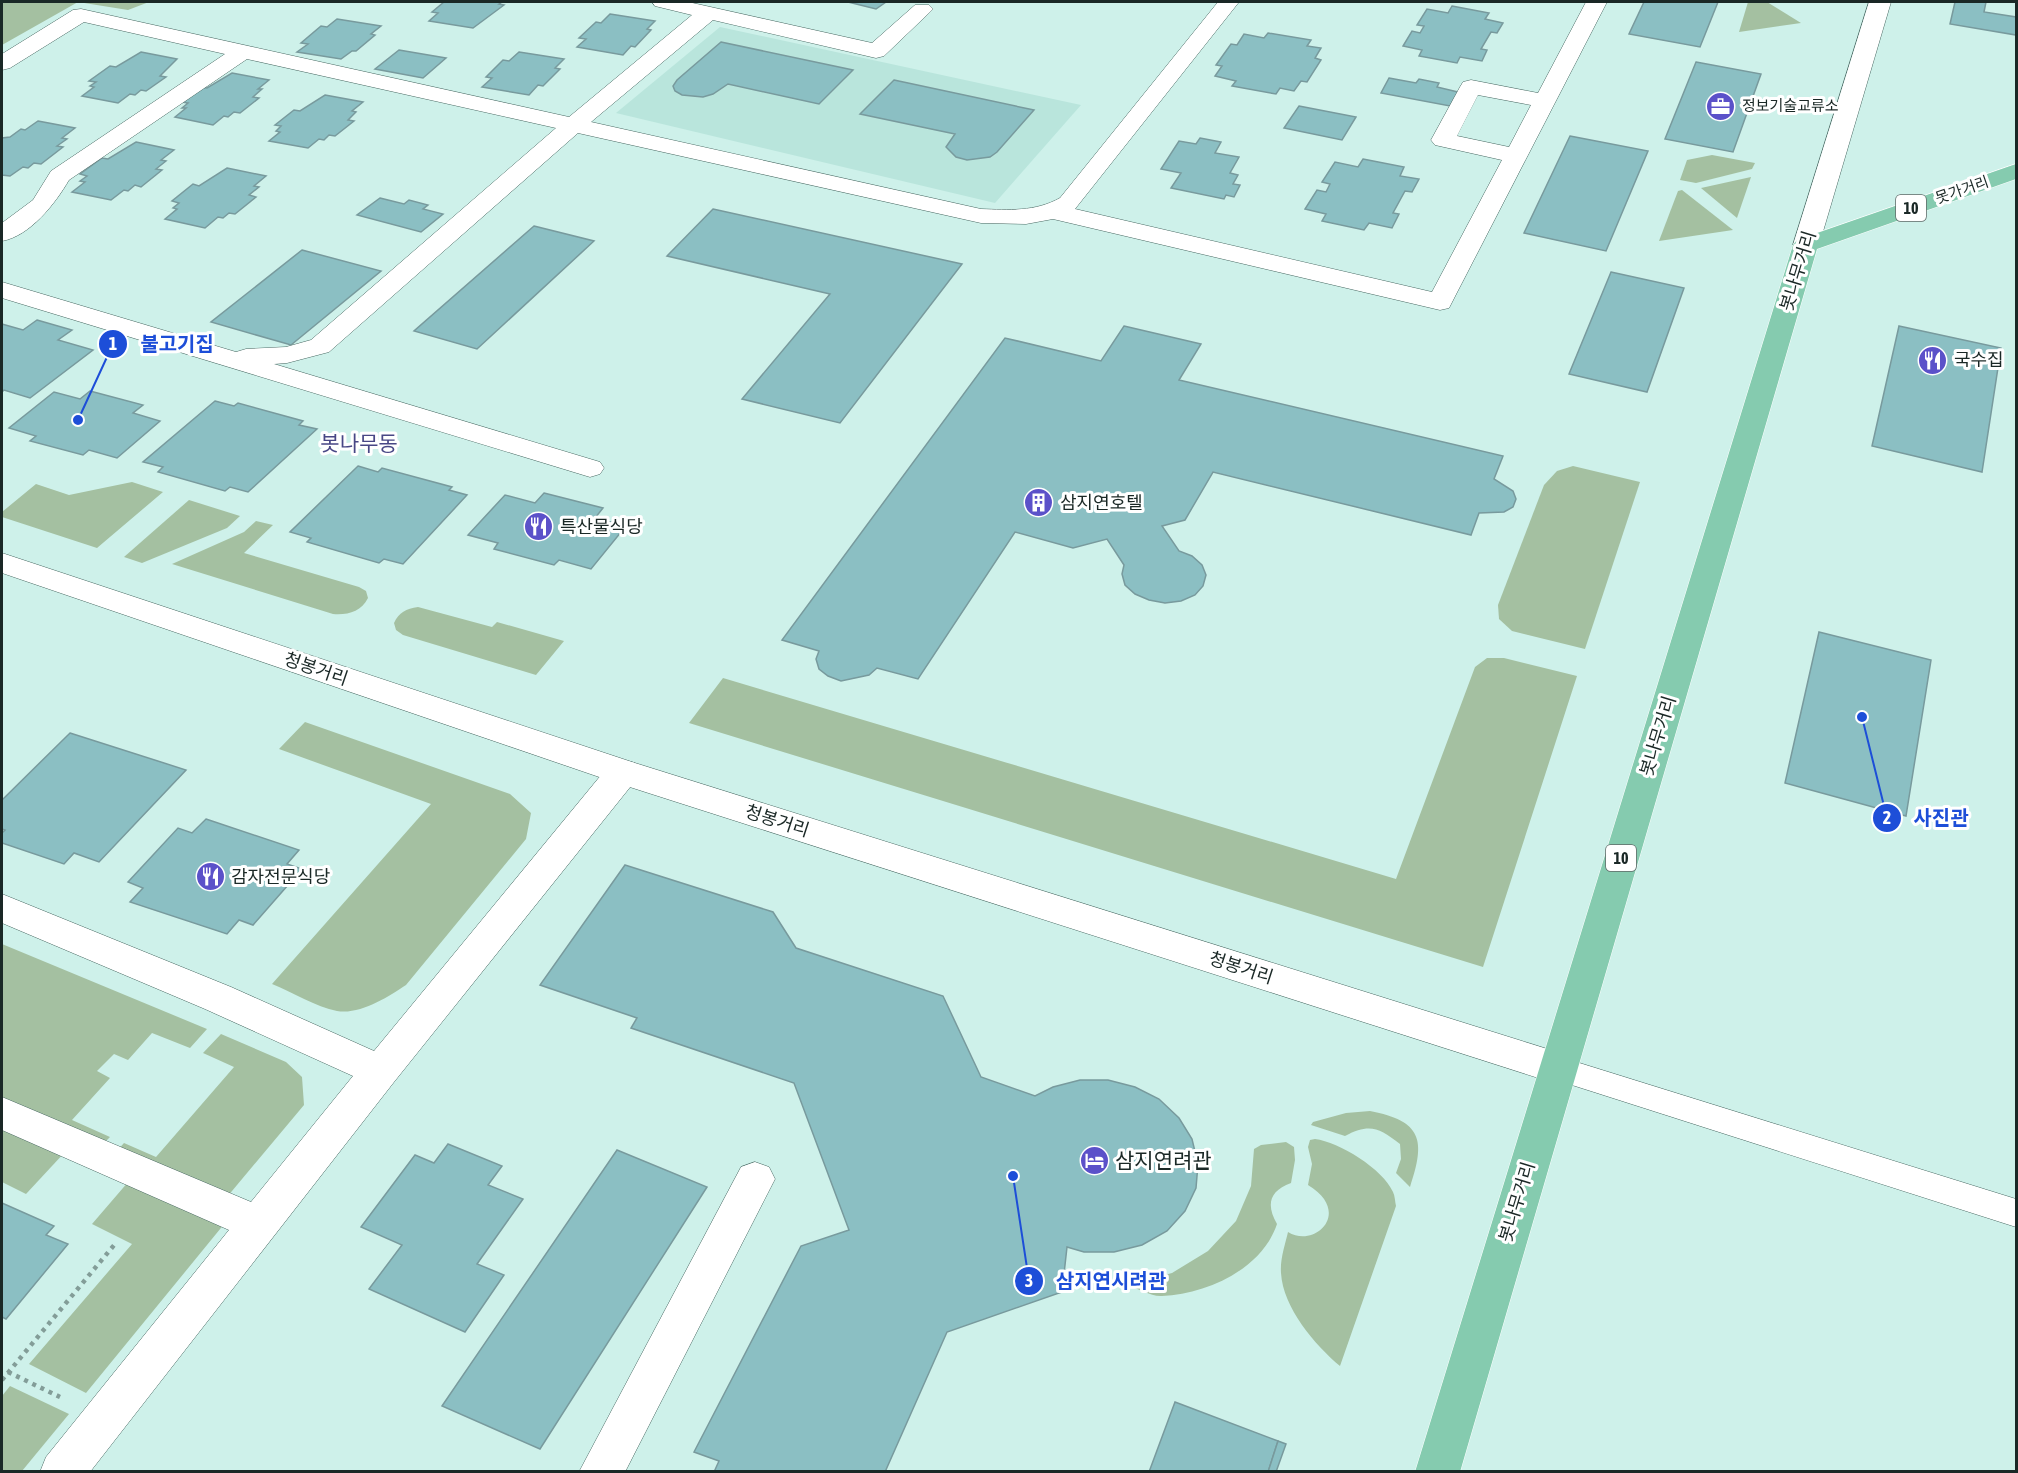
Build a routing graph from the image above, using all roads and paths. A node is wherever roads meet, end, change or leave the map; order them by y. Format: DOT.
graph roads {
  1 [pos="662,2"];
  2 [pos="1229,2"];
  3 [pos="1596,2"];
  4 [pos="1880,2"];
  5 [pos="922,9"];
  6 [pos="708,13"];
  7 [pos="243,51"];
  8 [pos="2,63"];
  9 [pos="1545,101"];
  10 [pos="573,125"];
  11 [pos="1516,156"];
  12 [pos="2016,171"];
  13 [pos="1055,212"];
  14 [pos="2,234"];
  15 [pos="1806,245"];
  16 [pos="2,290"];
  17 [pos="227,358"];
  18 [pos="590,468"];
  19 [pos="2,563"];
  20 [pos="623,772"];
  21 [pos="2,908"];
  22 [pos="1557,1068"];
  23 [pos="380,1071"];
  24 [pos="2,1113"];
  25 [pos="755,1179"];
  26 [pos="2016,1213"];
  27 [pos="258,1224"];
  28 [pos="115,1244"];
  29 [pos="8,1372"];
  30 [pos="2,1380"];
  31 [pos="104,1419"];
  32 [pos="62,1472"];
  33 [pos="602,1472"];
  34 [pos="1437,1472"];
  1 -- 6 [label="street"];
  2 -- 13 [label="street"];
  3 -- 9 [label="street"];
  4 -- 15 [label="street, 봇나무거리"];
  5 -- 6 [label="street"];
  6 -- 10 [label="street"];
  7 -- 8 [label="street"];
  7 -- 10 [label="street"];
  7 -- 14 [label="street"];
  9 -- 11 [label="street"];
  9 -- 11 [label="street"];
  10 -- 13 [label="street"];
  10 -- 17 [label="street"];
  11 -- 13 [label="street"];
  12 -- 15 [label="main road, 못가거리 / 10"];
  15 -- 22 [label="main road, 봇나무거리 / 10"];
  16 -- 17 [label="street"];
  17 -- 18 [label="street"];
  19 -- 20 [label="street, 청봉거리"];
  20 -- 22 [label="street, 청봉거리"];
  20 -- 23 [label="street"];
  21 -- 23 [label="street"];
  22 -- 26 [label="lane"];
  22 -- 34 [label="main road, 봇나무거리 / 10"];
  23 -- 27 [label="street"];
  24 -- 27 [label="street"];
  25 -- 33 [label="street"];
  27 -- 31 [label="street"];
  28 -- 29 [label="path"];
  29 -- 30 [label="path"];
  29 -- 31 [label="path"];
  31 -- 32 [label="street"];
}
